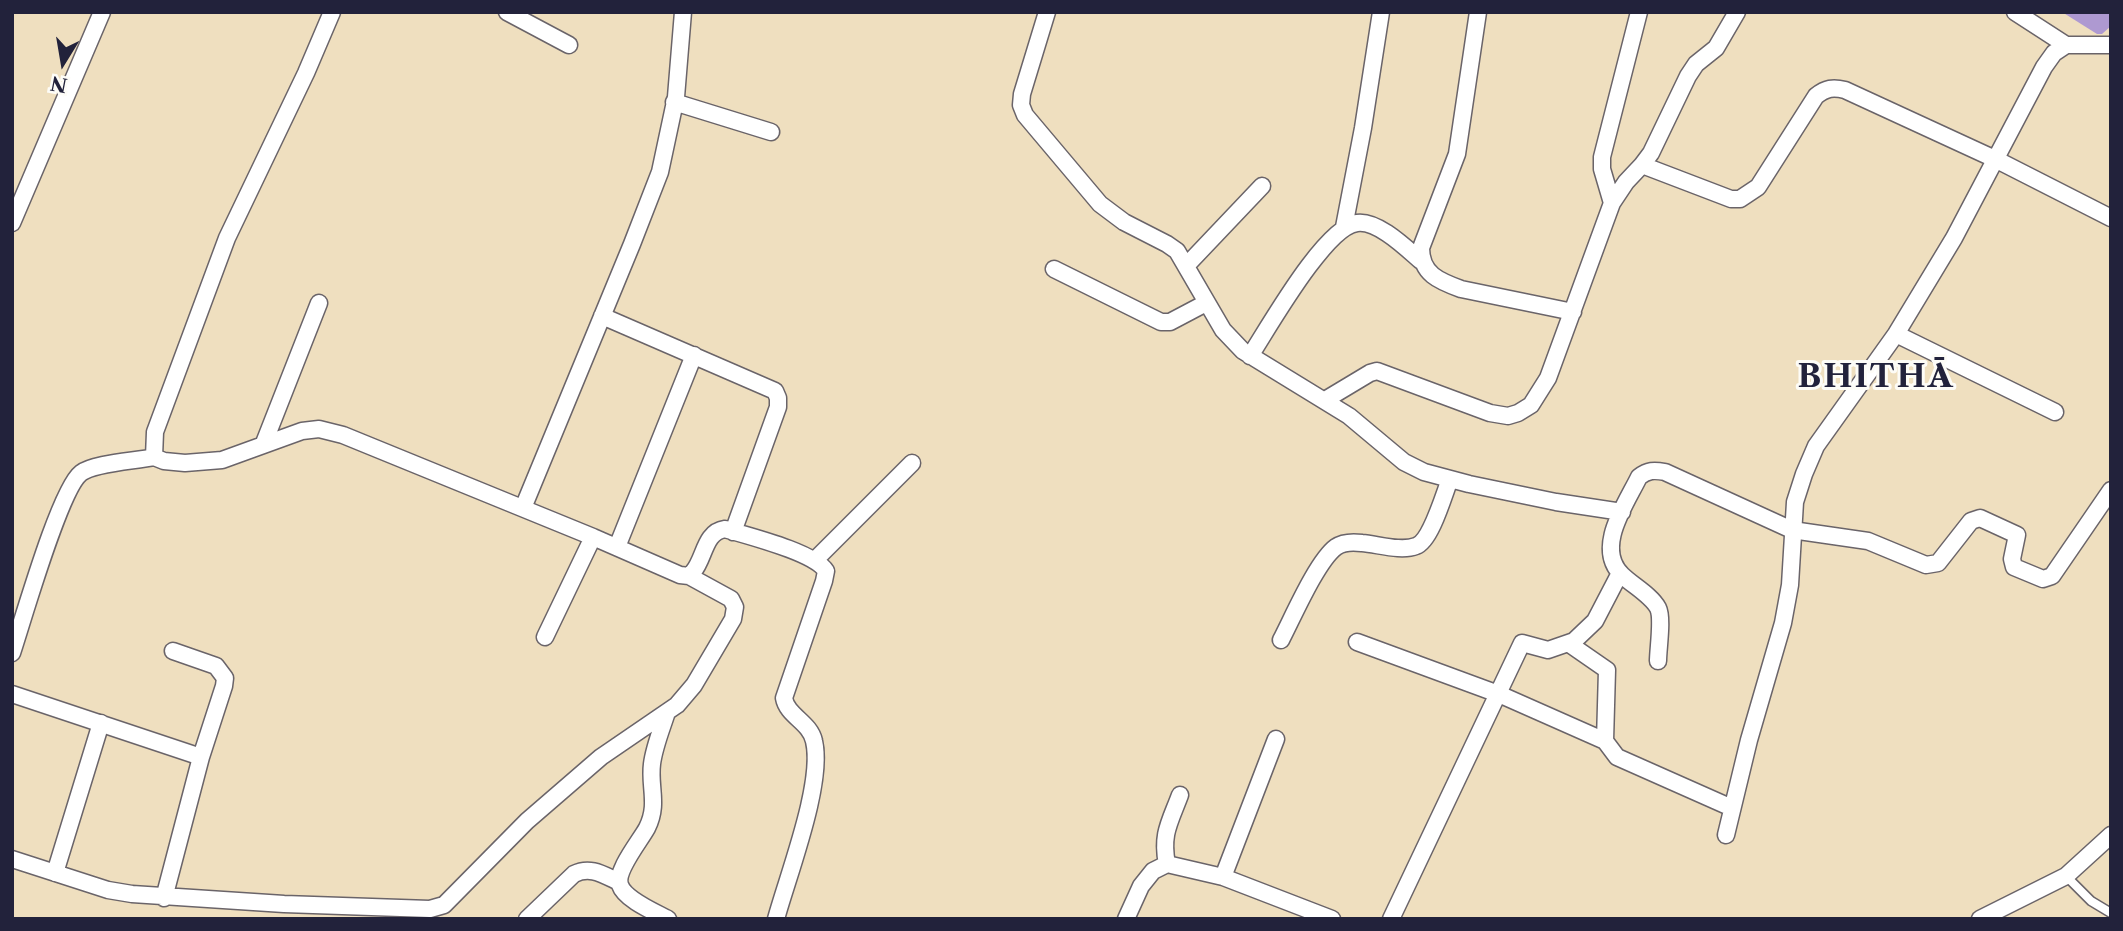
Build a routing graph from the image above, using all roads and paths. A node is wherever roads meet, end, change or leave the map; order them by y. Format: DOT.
graph roads {
  1 [pos="102,12"];
  2 [pos="332,12"];
  3 [pos="507,12"];
  4 [pos="684,12"];
  5 [pos="1047,12"];
  6 [pos="1381,12"];
  7 [pos="1478,12"];
  8 [pos="1639,12"];
  9 [pos="1737,12"];
  10 [pos="2015,12"];
  11 [pos="569,45"];
  12 [pos="2066,45"];
  13 [pos="2111,46"];
  14 [pos="674,102"];
  15 [pos="771,132"];
  16 [pos="1997,160"];
  17 [pos="1643,165"];
  18 [pos="1262,186"];
  19 [pos="1612,203"];
  20 [pos="2111,218"];
  21 [pos="12,223"];
  22 [pos="1344,227"];
  23 [pos="1421,261"];
  24 [pos="1186,266"];
  25 [pos="1054,269"];
  26 [pos="318,303"];
  27 [pos="1206,303"];
  28 [pos="1573,312"];
  29 [pos="602,316"];
  30 [pos="1896,334"];
  31 [pos="694,355"];
  32 [pos="1250,356"];
  33 [pos="1325,400"];
  34 [pos="2055,412"];
  35 [pos="264,443"];
  36 [pos="154,457"];
  37 [pos="912,463"];
  38 [pos="1450,480"];
  39 [pos="2111,489"];
  40 [pos="523,508"];
  41 [pos="1622,512"];
  42 [pos="1793,530"];
  43 [pos="733,531"];
  44 [pos="593,537"];
  45 [pos="617,547"];
  46 [pos="815,560"];
  47 [pos="1620,573"];
  48 [pos="689,576"];
  49 [pos="19,610"];
  50 [pos="545,638"];
  51 [pos="1281,640"];
  52 [pos="1357,642"];
  53 [pos="1568,643"];
  54 [pos="173,651"];
  55 [pos="12,653"];
  56 [pos="1658,661"];
  57 [pos="12,694"];
  58 [pos="1498,695"];
  59 [pos="667,712"];
  60 [pos="101,723"];
  61 [pos="1276,739"];
  62 [pos="1605,741"];
  63 [pos="201,757"];
  64 [pos="1180,795"];
  65 [pos="1732,808"];
  66 [pos="1726,835"];
  67 [pos="2111,835"];
  68 [pos="12,859"];
  69 [pos="1167,864"];
  70 [pos="55,873"];
  71 [pos="2066,876"];
  72 [pos="1223,877"];
  73 [pos="618,881"];
  74 [pos="164,898"];
  75 [pos="2111,913"];
  76 [pos="527,919"];
  77 [pos="668,919"];
  78 [pos="776,919"];
  79 [pos="1126,919"];
  80 [pos="1332,919"];
  81 [pos="1391,919"];
  82 [pos="1980,919"];
  1 -- 21 [label="street"];
  2 -- 36 [label="street"];
  3 -- 11 [label="street"];
  4 -- 14 [label="street"];
  5 -- 24 [label="street"];
  6 -- 22 [label="street"];
  7 -- 23 [label="street"];
  8 -- 19 [label="street"];
  9 -- 17 [label="street"];
  10 -- 12 [label="street"];
  12 -- 13 [label="street"];
  12 -- 16 [label="street"];
  14 -- 15 [label="street"];
  14 -- 29 [label="street"];
  16 -- 17 [label="street"];
  16 -- 20 [label="street"];
  16 -- 30 [label="street"];
  17 -- 19 [label="street"];
  18 -- 24 [label="street"];
  19 -- 28 [label="street"];
  22 -- 23 [label="street"];
  22 -- 32 [label="street"];
  23 -- 28 [label="street"];
  24 -- 27 [label="street"];
  25 -- 27 [label="street"];
  26 -- 35 [label="street"];
  27 -- 32 [label="street"];
  28 -- 33 [label="street"];
  29 -- 31 [label="street"];
  29 -- 40 [label="street"];
  30 -- 34 [label="street"];
  30 -- 42 [label="street"];
  31 -- 43 [label="street"];
  31 -- 45 [label="street"];
  32 -- 33 [label="street"];
  33 -- 38 [label="street"];
  35 -- 36 [label="street"];
  35 -- 40 [label="street"];
  36 -- 49 [label="street"];
  37 -- 46 [label="street"];
  38 -- 41 [label="street"];
  38 -- 51 [label="street"];
  39 -- 42 [label="street"];
  40 -- 44 [label="street"];
  41 -- 42 [label="street"];
  41 -- 47 [label="street"];
  42 -- 65 [label="street"];
  43 -- 46 [label="street"];
  43 -- 48 [label="street"];
  44 -- 45 [label="street"];
  44 -- 50 [label="street"];
  45 -- 48 [label="street"];
  46 -- 78 [label="street"];
  47 -- 53 [label="street"];
  47 -- 56 [label="street"];
  48 -- 59 [label="street"];
  49 -- 55 [label="street"];
  52 -- 58 [label="street"];
  53 -- 58 [label="street"];
  53 -- 62 [label="street"];
  54 -- 63 [label="street"];
  57 -- 60 [label="street"];
  58 -- 62 [label="street"];
  58 -- 81 [label="street"];
  59 -- 73 [label="street"];
  59 -- 74 [label="street"];
  60 -- 63 [label="street"];
  60 -- 70 [label="street"];
  61 -- 72 [label="street"];
  62 -- 65 [label="street"];
  63 -- 74 [label="street"];
  64 -- 69 [label="street"];
  65 -- 66 [label="street"];
  67 -- 71 [label="street"];
  68 -- 70 [label="street"];
  69 -- 72 [label="street"];
  69 -- 79 [label="street"];
  70 -- 74 [label="street"];
  71 -- 75 [label="lane"];
  71 -- 82 [label="street"];
  72 -- 80 [label="street"];
  73 -- 76 [label="street"];
  73 -- 77 [label="street"];
}
